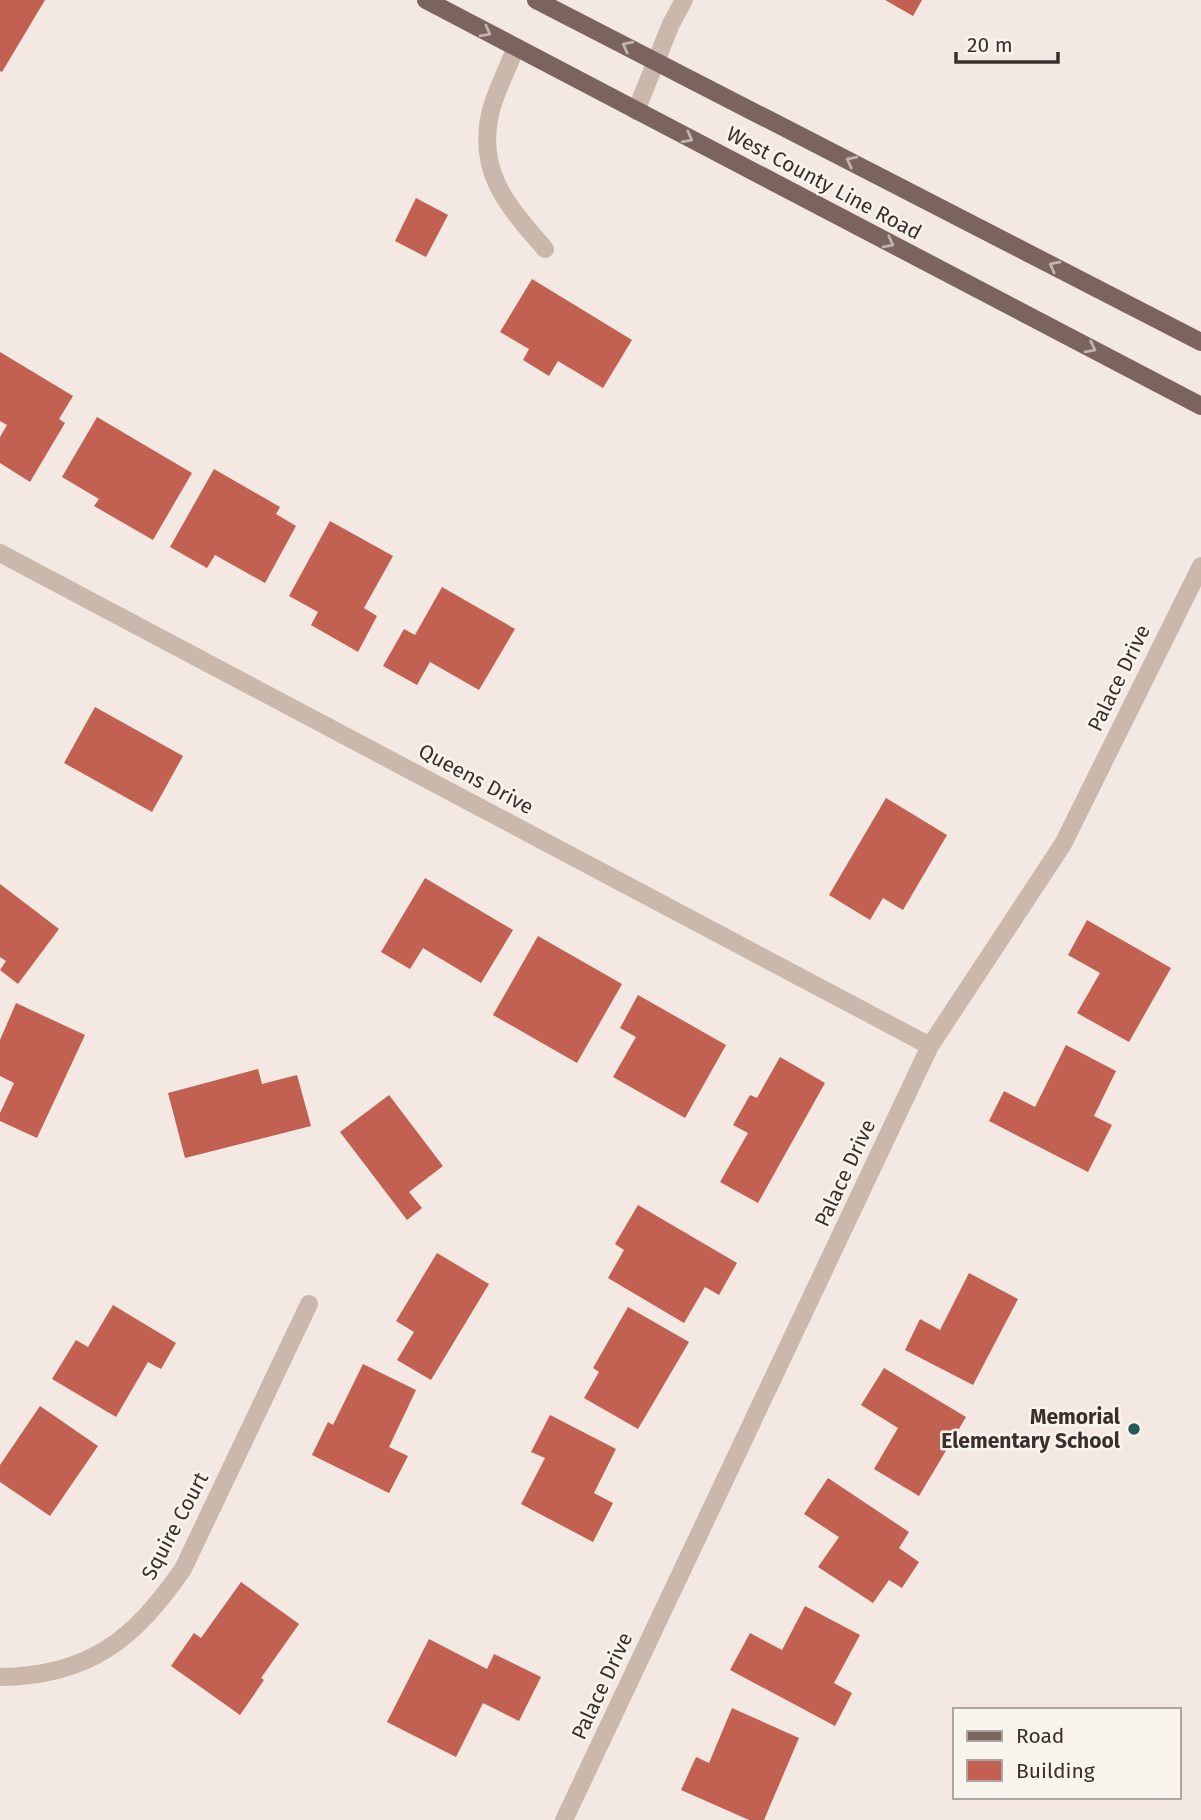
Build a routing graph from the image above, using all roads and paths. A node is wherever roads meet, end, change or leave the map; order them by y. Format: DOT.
graph roads {
  1 [pos="426,0"];
  2 [pos="536,0"];
  3 [pos="684,0"];
  4 [pos="516,47"];
  5 [pos="656,61"];
  6 [pos="636,111"];
  7 [pos="545,249"];
  8 [pos="1201,342"];
  9 [pos="1201,406"];
  10 [pos="0,553"];
  11 [pos="1201,565"];
  12 [pos="930,1046"];
  13 [pos="309,1304"];
  14 [pos="0,1677"];
  15 [pos="564,1820"];
  1 -- 4 [label="main road, West County Line Road, one-way"];
  5 -- 2 [label="main road, West County Line Road, one-way"];
  3 -- 5 [label="street"];
  4 -- 6 [label="main road, West County Line Road"];
  4 -- 7 [label="street"];
  5 -- 6 [label="street"];
  8 -- 5 [label="main road, West County Line Road, one-way"];
  6 -- 9 [label="main road, West County Line Road, one-way"];
  10 -- 12 [label="street, Queens Drive"];
  11 -- 12 [label="street, Palace Drive"];
  12 -- 15 [label="street, Palace Drive"];
  13 -- 14 [label="street, Squire Court"];
}
